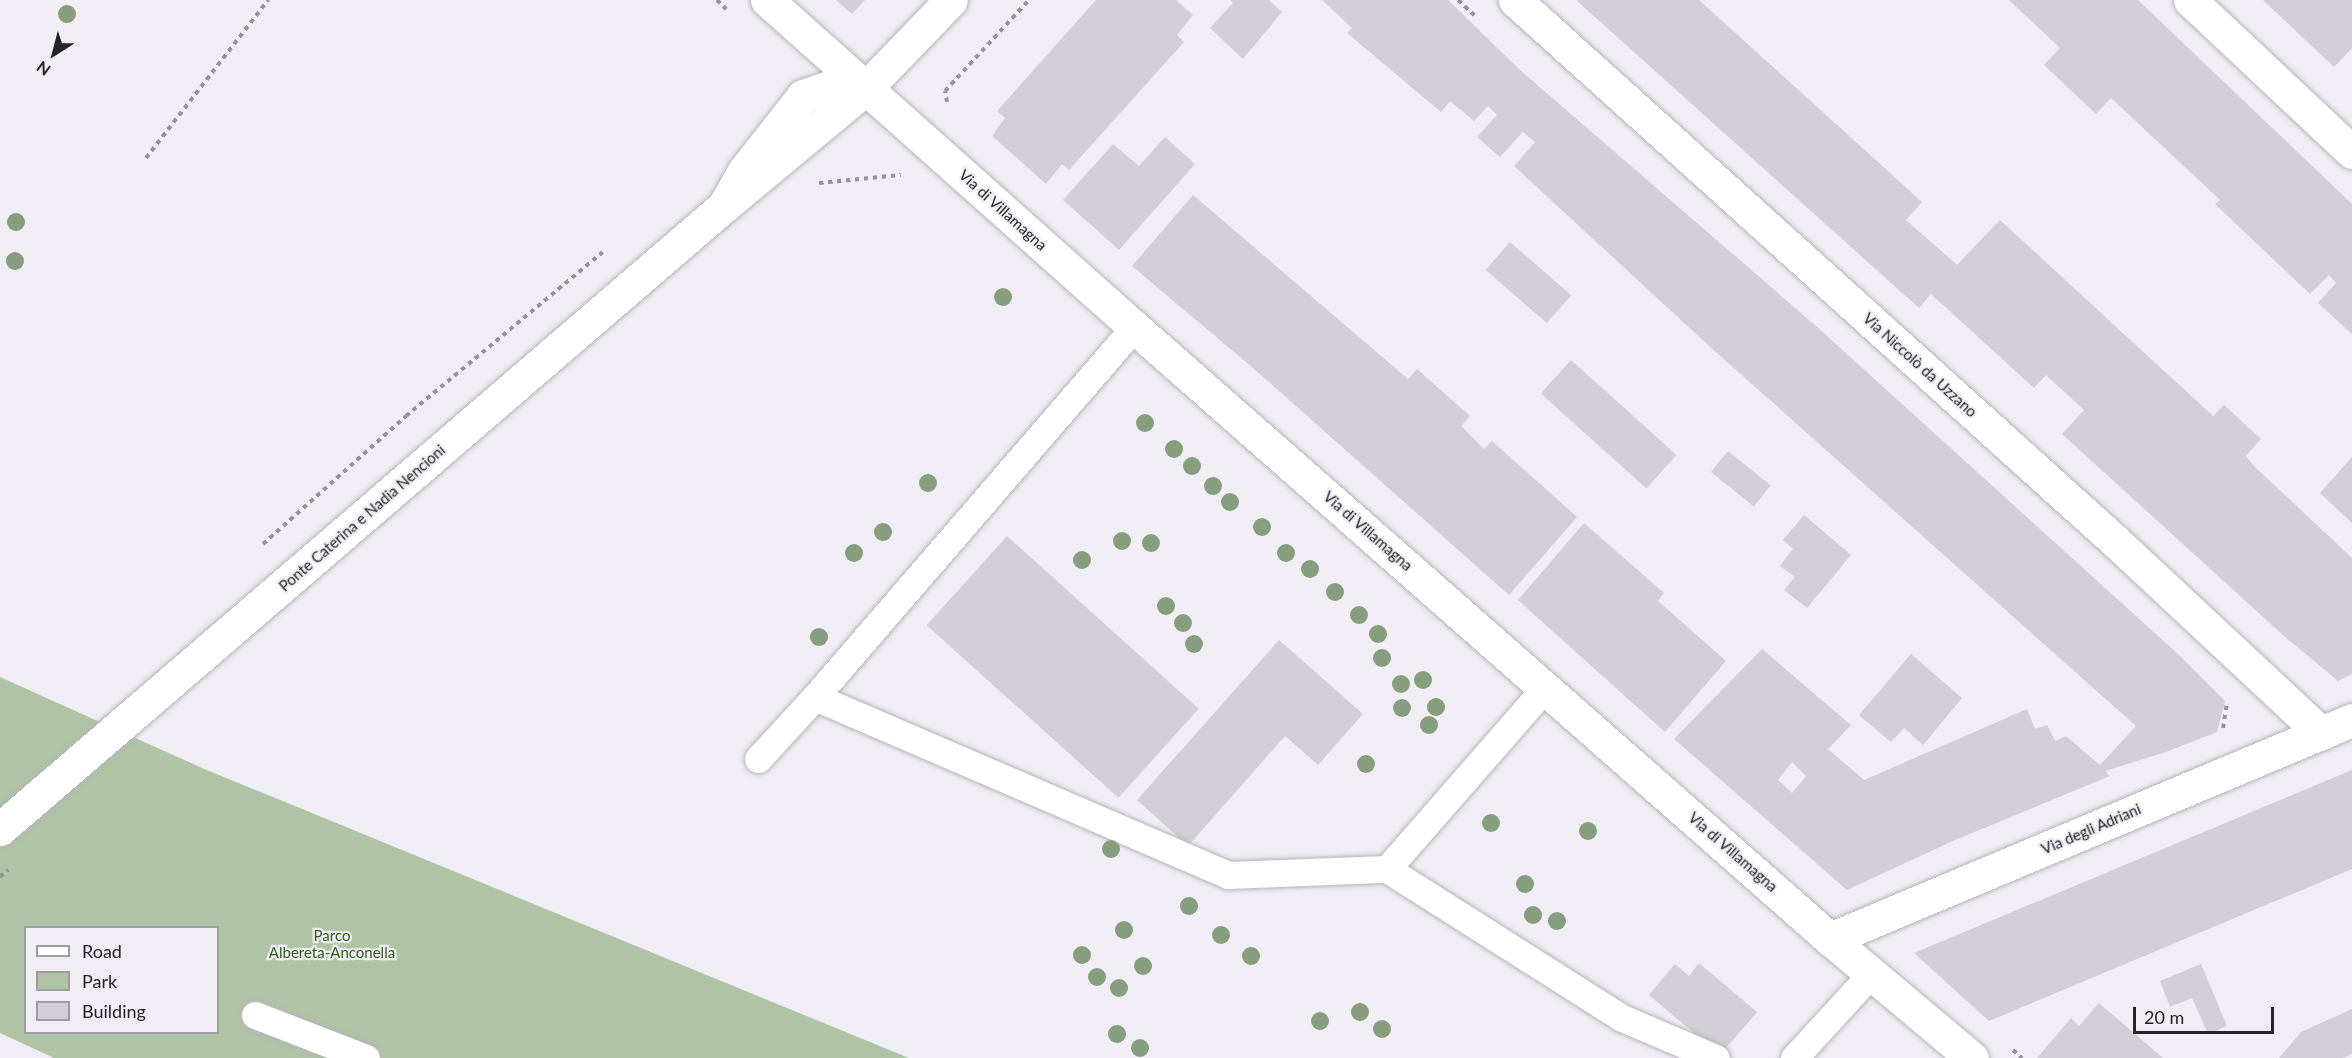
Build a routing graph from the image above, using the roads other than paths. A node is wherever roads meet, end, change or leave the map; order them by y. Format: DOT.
graph roads {
  1 [pos="767,0"];
  2 [pos="951,0"];
  3 [pos="1515,0"];
  4 [pos="2190,0"];
  5 [pos="866,88"];
  6 [pos="2352,153"];
  7 [pos="1134,327"];
  8 [pos="1546,687"];
  9 [pos="814,697"];
  10 [pos="2352,720"];
  11 [pos="2321,733"];
  12 [pos="758,759"];
  13 [pos="0,829"];
  14 [pos="1387,869"];
  15 [pos="1830,939"];
  16 [pos="1871,974"];
  17 [pos="255,1015"];
  18 [pos="366,1058"];
  19 [pos="1716,1058"];
  20 [pos="1794,1058"];
  21 [pos="1972,1058"];
  1 -- 5 [label="main road, Via di Villamagna"];
  2 -- 5 [label="main road, Ponte Caterina e Nadia Nencioni"];
  3 -- 11 [label="main road, Via Niccolò da Uzzano"];
  4 -- 6 [label="main road"];
  5 -- 7 [label="main road, Via di Villamagna"];
  5 -- 13 [label="main road, Ponte Caterina e Nadia Nencioni"];
  7 -- 8 [label="main road, Via di Villamagna"];
  7 -- 9 [label="lane"];
  8 -- 14 [label="lane"];
  8 -- 15 [label="main road, Via di Villamagna"];
  9 -- 12 [label="lane"];
  9 -- 14 [label="lane"];
  10 -- 11 [label="main road, Via degli Adriani"];
  11 -- 15 [label="main road, Via degli Adriani"];
  14 -- 19 [label="lane"];
  15 -- 16 [label="main road, Via di Villamagna"];
  16 -- 20 [label="lane"];
  16 -- 21 [label="main road, Via di Villamagna"];
  17 -- 18 [label="lane"];
}
